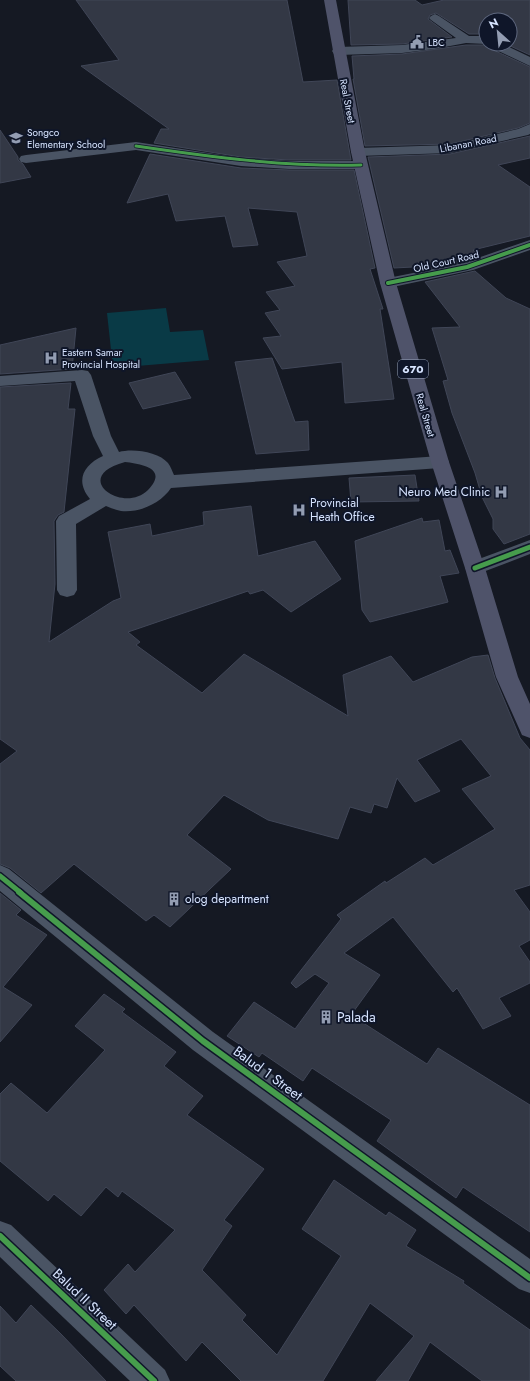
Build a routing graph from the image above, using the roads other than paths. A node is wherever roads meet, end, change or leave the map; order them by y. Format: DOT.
graph roads {
  1 [pos="330,0"];
  2 [pos="435,18"];
  3 [pos="466,39"];
  4 [pos="478,40"];
  5 [pos="338,51"];
  6 [pos="510,52"];
  7 [pos="530,62"];
  8 [pos="530,128"];
  9 [pos="26,159"];
  10 [pos="359,159"];
  11 [pos="530,245"];
  12 [pos="388,283"];
  13 [pos="0,381"];
  14 [pos="114,459"];
  15 [pos="440,462"];
  16 [pos="165,482"];
  17 [pos="104,499"];
  18 [pos="530,547"];
  19 [pos="475,568"];
  20 [pos="67,590"];
  21 [pos="530,729"];
  22 [pos="0,876"];
  23 [pos="0,1236"];
  24 [pos="530,1278"];
  25 [pos="154,1381"];
  1 -- 5 [label="main road, Real Street / 670"];
  2 -- 3 [label="street"];
  3 -- 4 [label="street"];
  3 -- 5 [label="street"];
  5 -- 10 [label="main road, Real Street / 670"];
  6 -- 7 [label="street"];
  8 -- 10 [label="street, Libanan Road"];
  9 -- 10 [label="street, Libanan Road"];
  10 -- 12 [label="main road, Real Street / 670"];
  11 -- 12 [label="street, Old Court Road"];
  12 -- 15 [label="main road, Real Street / 670"];
  13 -- 14 [label="street"];
  14 -- 16 [label="street"];
  14 -- 17 [label="street"];
  15 -- 16 [label="street"];
  15 -- 19 [label="main road, Real Street / 670"];
  16 -- 17 [label="street"];
  17 -- 20 [label="street"];
  18 -- 19 [label="street"];
  19 -- 21 [label="main road, Real Street / 670"];
  22 -- 24 [label="street, Balud 1 Street"];
  23 -- 25 [label="street, Balud II Street"];
}
